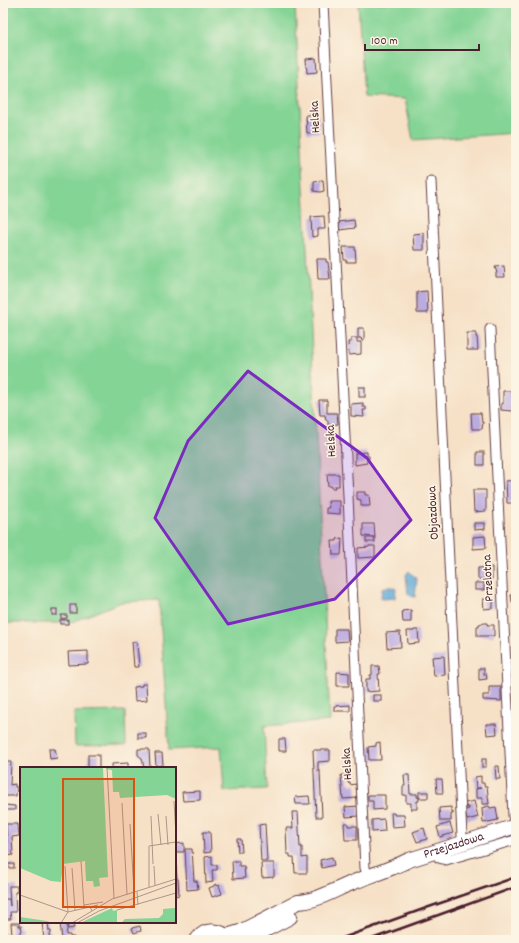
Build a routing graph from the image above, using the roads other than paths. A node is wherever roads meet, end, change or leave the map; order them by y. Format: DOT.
graph roads {
  1 [pos="323,3"];
  2 [pos="431,181"];
  3 [pos="490,329"];
  4 [pos="516,826"];
  5 [pos="516,836"];
  6 [pos="516,841"];
  7 [pos="464,843"];
  8 [pos="439,858"];
  9 [pos="392,868"];
  10 [pos="368,877"];
  11 [pos="309,902"];
  12 [pos="228,938"];
  13 [pos="197,940"];
  14 [pos="246,940"];
  1 -- 10 [label="street, Helska"];
  2 -- 7 [label="street, Objazdowa"];
  3 -- 4 [label="street, Przelotna"];
  4 -- 7 [label="main road, Przejazdowa"];
  5 -- 8 [label="main road, Przejazdowa"];
  6 -- 8 [label="street"];
  7 -- 9 [label="main road, Przejazdowa"];
  8 -- 9 [label="main road, Przejazdowa"];
  9 -- 10 [label="main road, Przejazdowa"];
  10 -- 11 [label="main road, Przejazdowa"];
  11 -- 12 [label="main road, Przejazdowa"];
  11 -- 14 [label="main road, Przejazdowa"];
  12 -- 13 [label="main road"];
}
